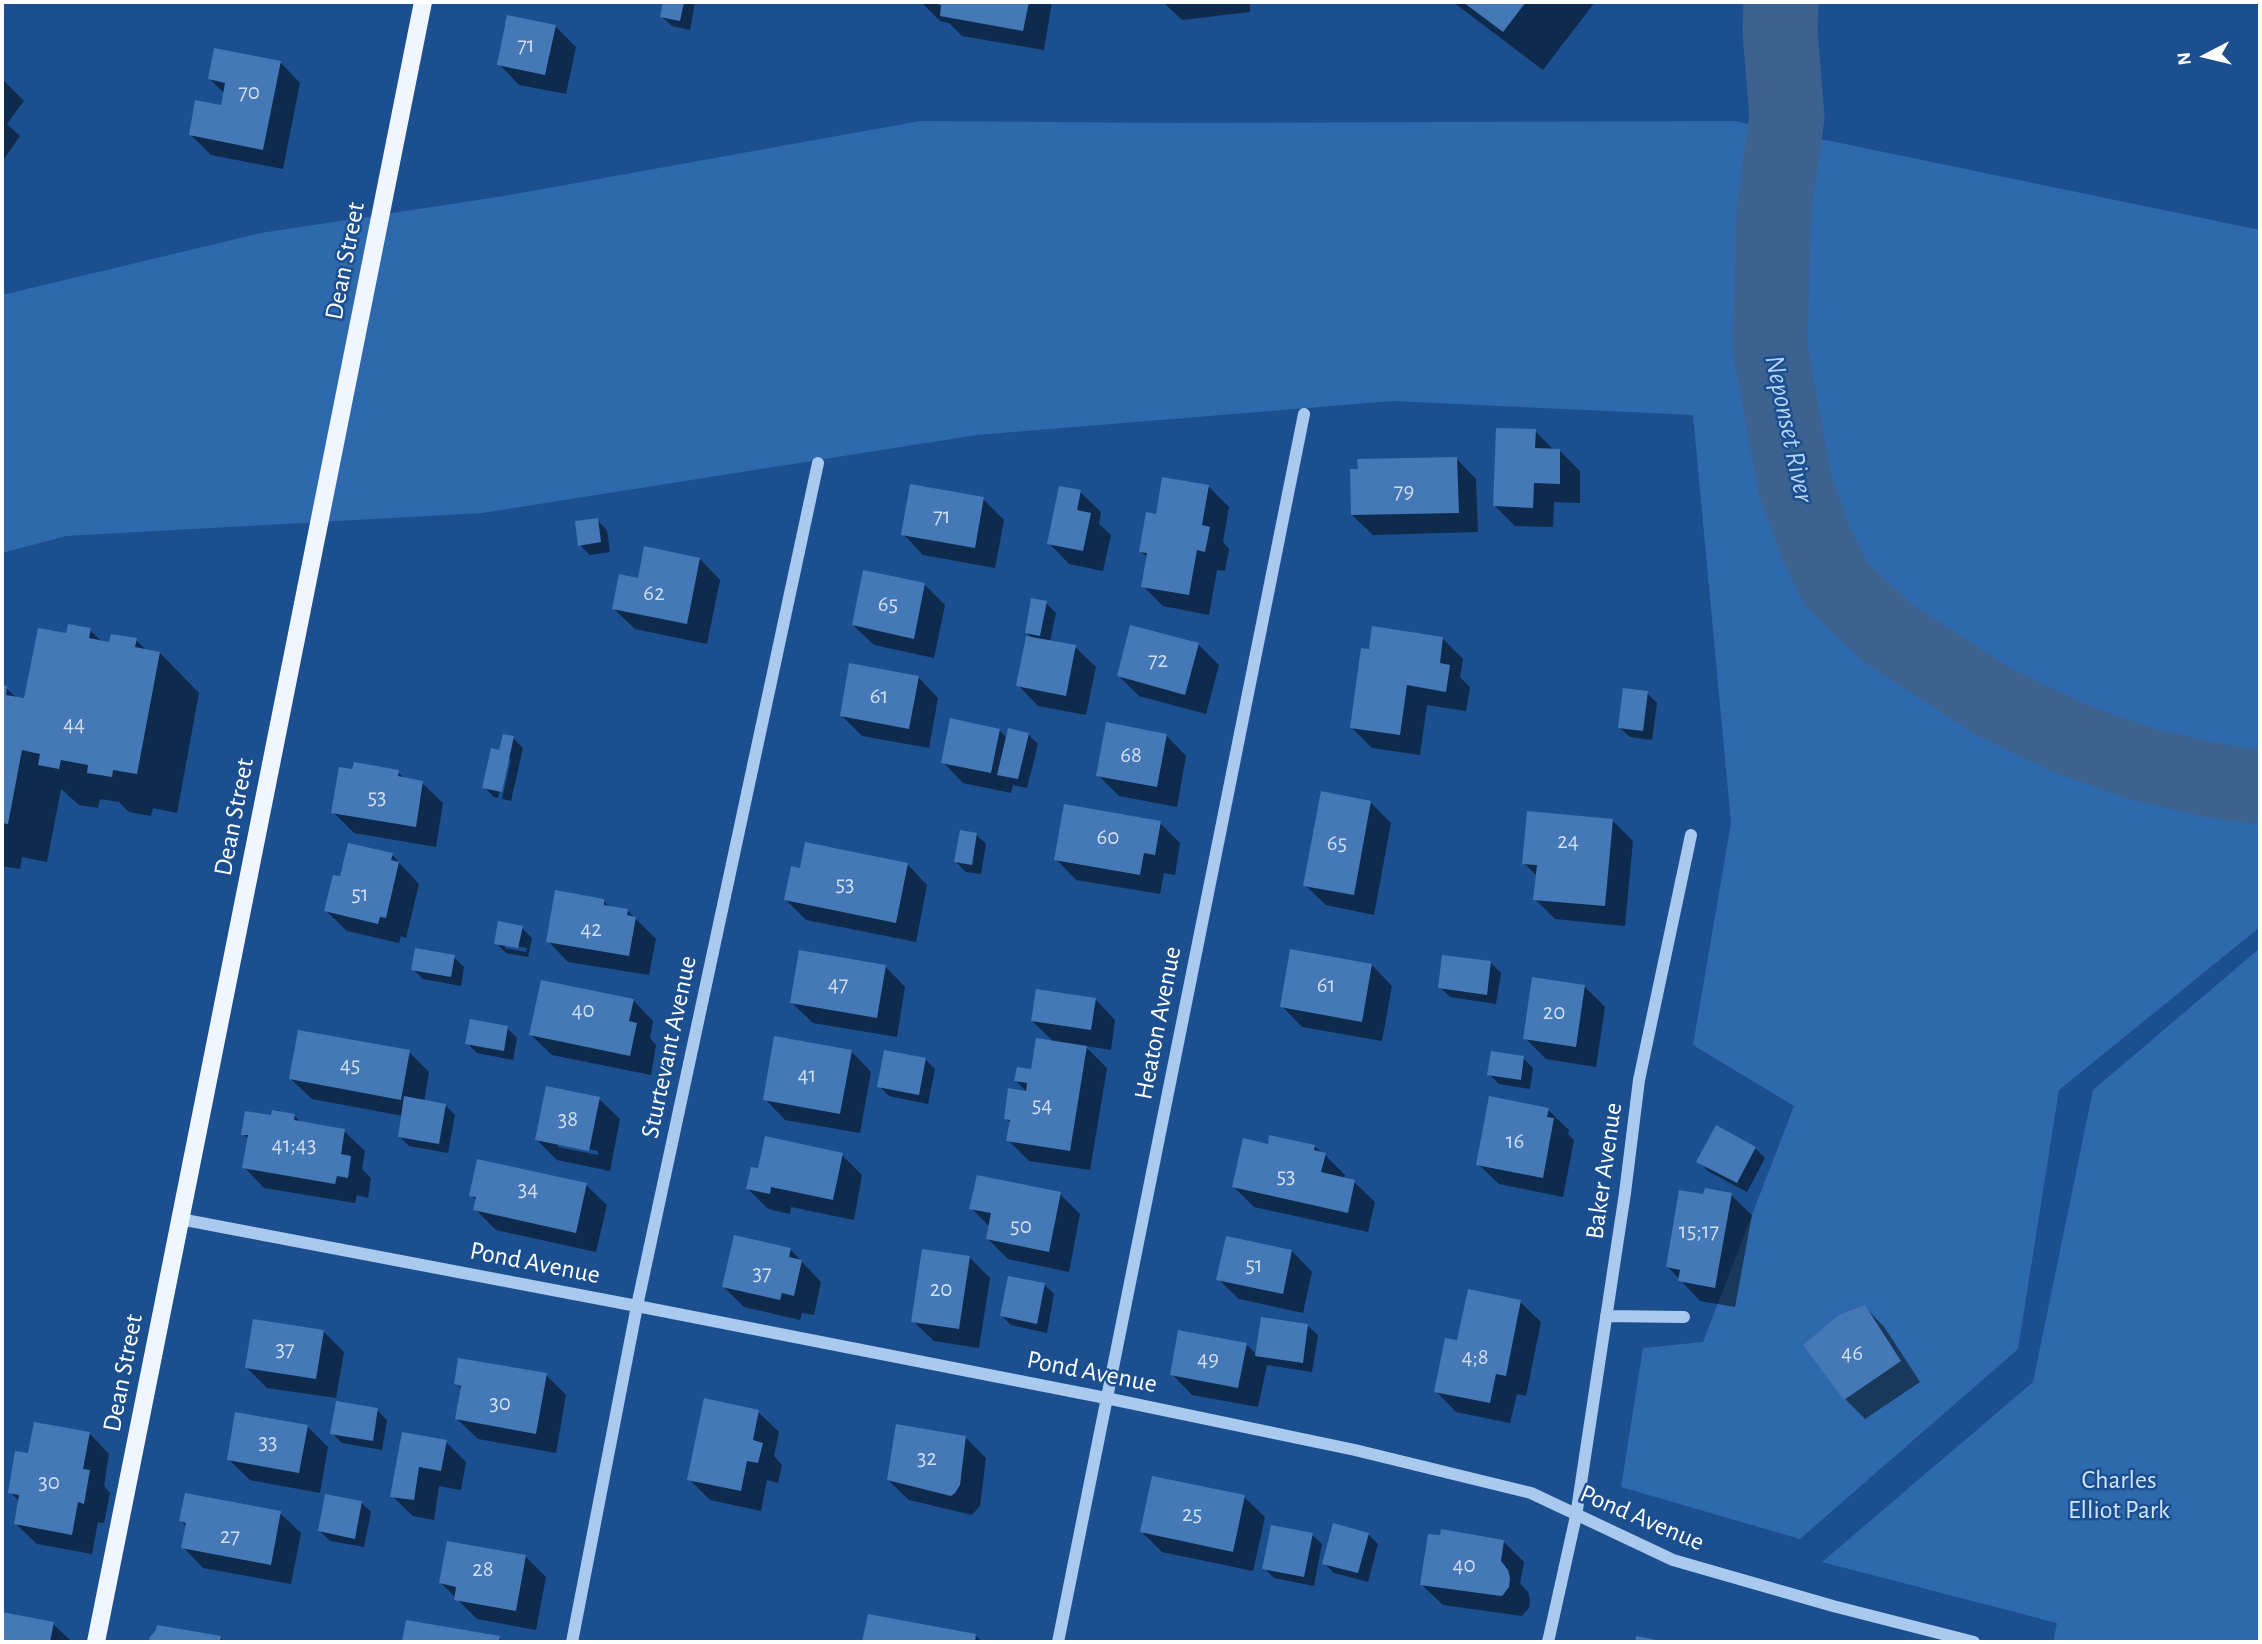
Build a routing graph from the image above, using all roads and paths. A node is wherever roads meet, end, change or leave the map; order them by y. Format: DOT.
graph roads {
  1 [pos="423,2"];
  2 [pos="1304,414"];
  3 [pos="818,463"];
  4 [pos="1691,835"];
  5 [pos="180,1219"];
  6 [pos="637,1306"];
  7 [pos="1606,1316"];
  8 [pos="1684,1317"];
  9 [pos="1106,1398"];
  10 [pos="1576,1516"];
  11 [pos="96,1642"];
  12 [pos="572,1642"];
  13 [pos="1059,1642"];
  14 [pos="1548,1642"];
  15 [pos="1974,1642"];
  1 -- 5 [label="main road, Dean Street"];
  2 -- 9 [label="street, Heaton Avenue"];
  3 -- 6 [label="street, Sturtevant Avenue"];
  4 -- 7 [label="street, Baker Avenue"];
  5 -- 6 [label="street, Pond Avenue"];
  5 -- 11 [label="main road, Dean Street"];
  6 -- 9 [label="street, Pond Avenue"];
  6 -- 12 [label="street, Sturtevant Avenue"];
  7 -- 8 [label="street"];
  7 -- 10 [label="street, Baker Avenue"];
  9 -- 10 [label="street, Pond Avenue"];
  9 -- 13 [label="street, Heaton Avenue"];
  10 -- 14 [label="street, Baker Avenue"];
  10 -- 15 [label="street, Pond Avenue"];
}
